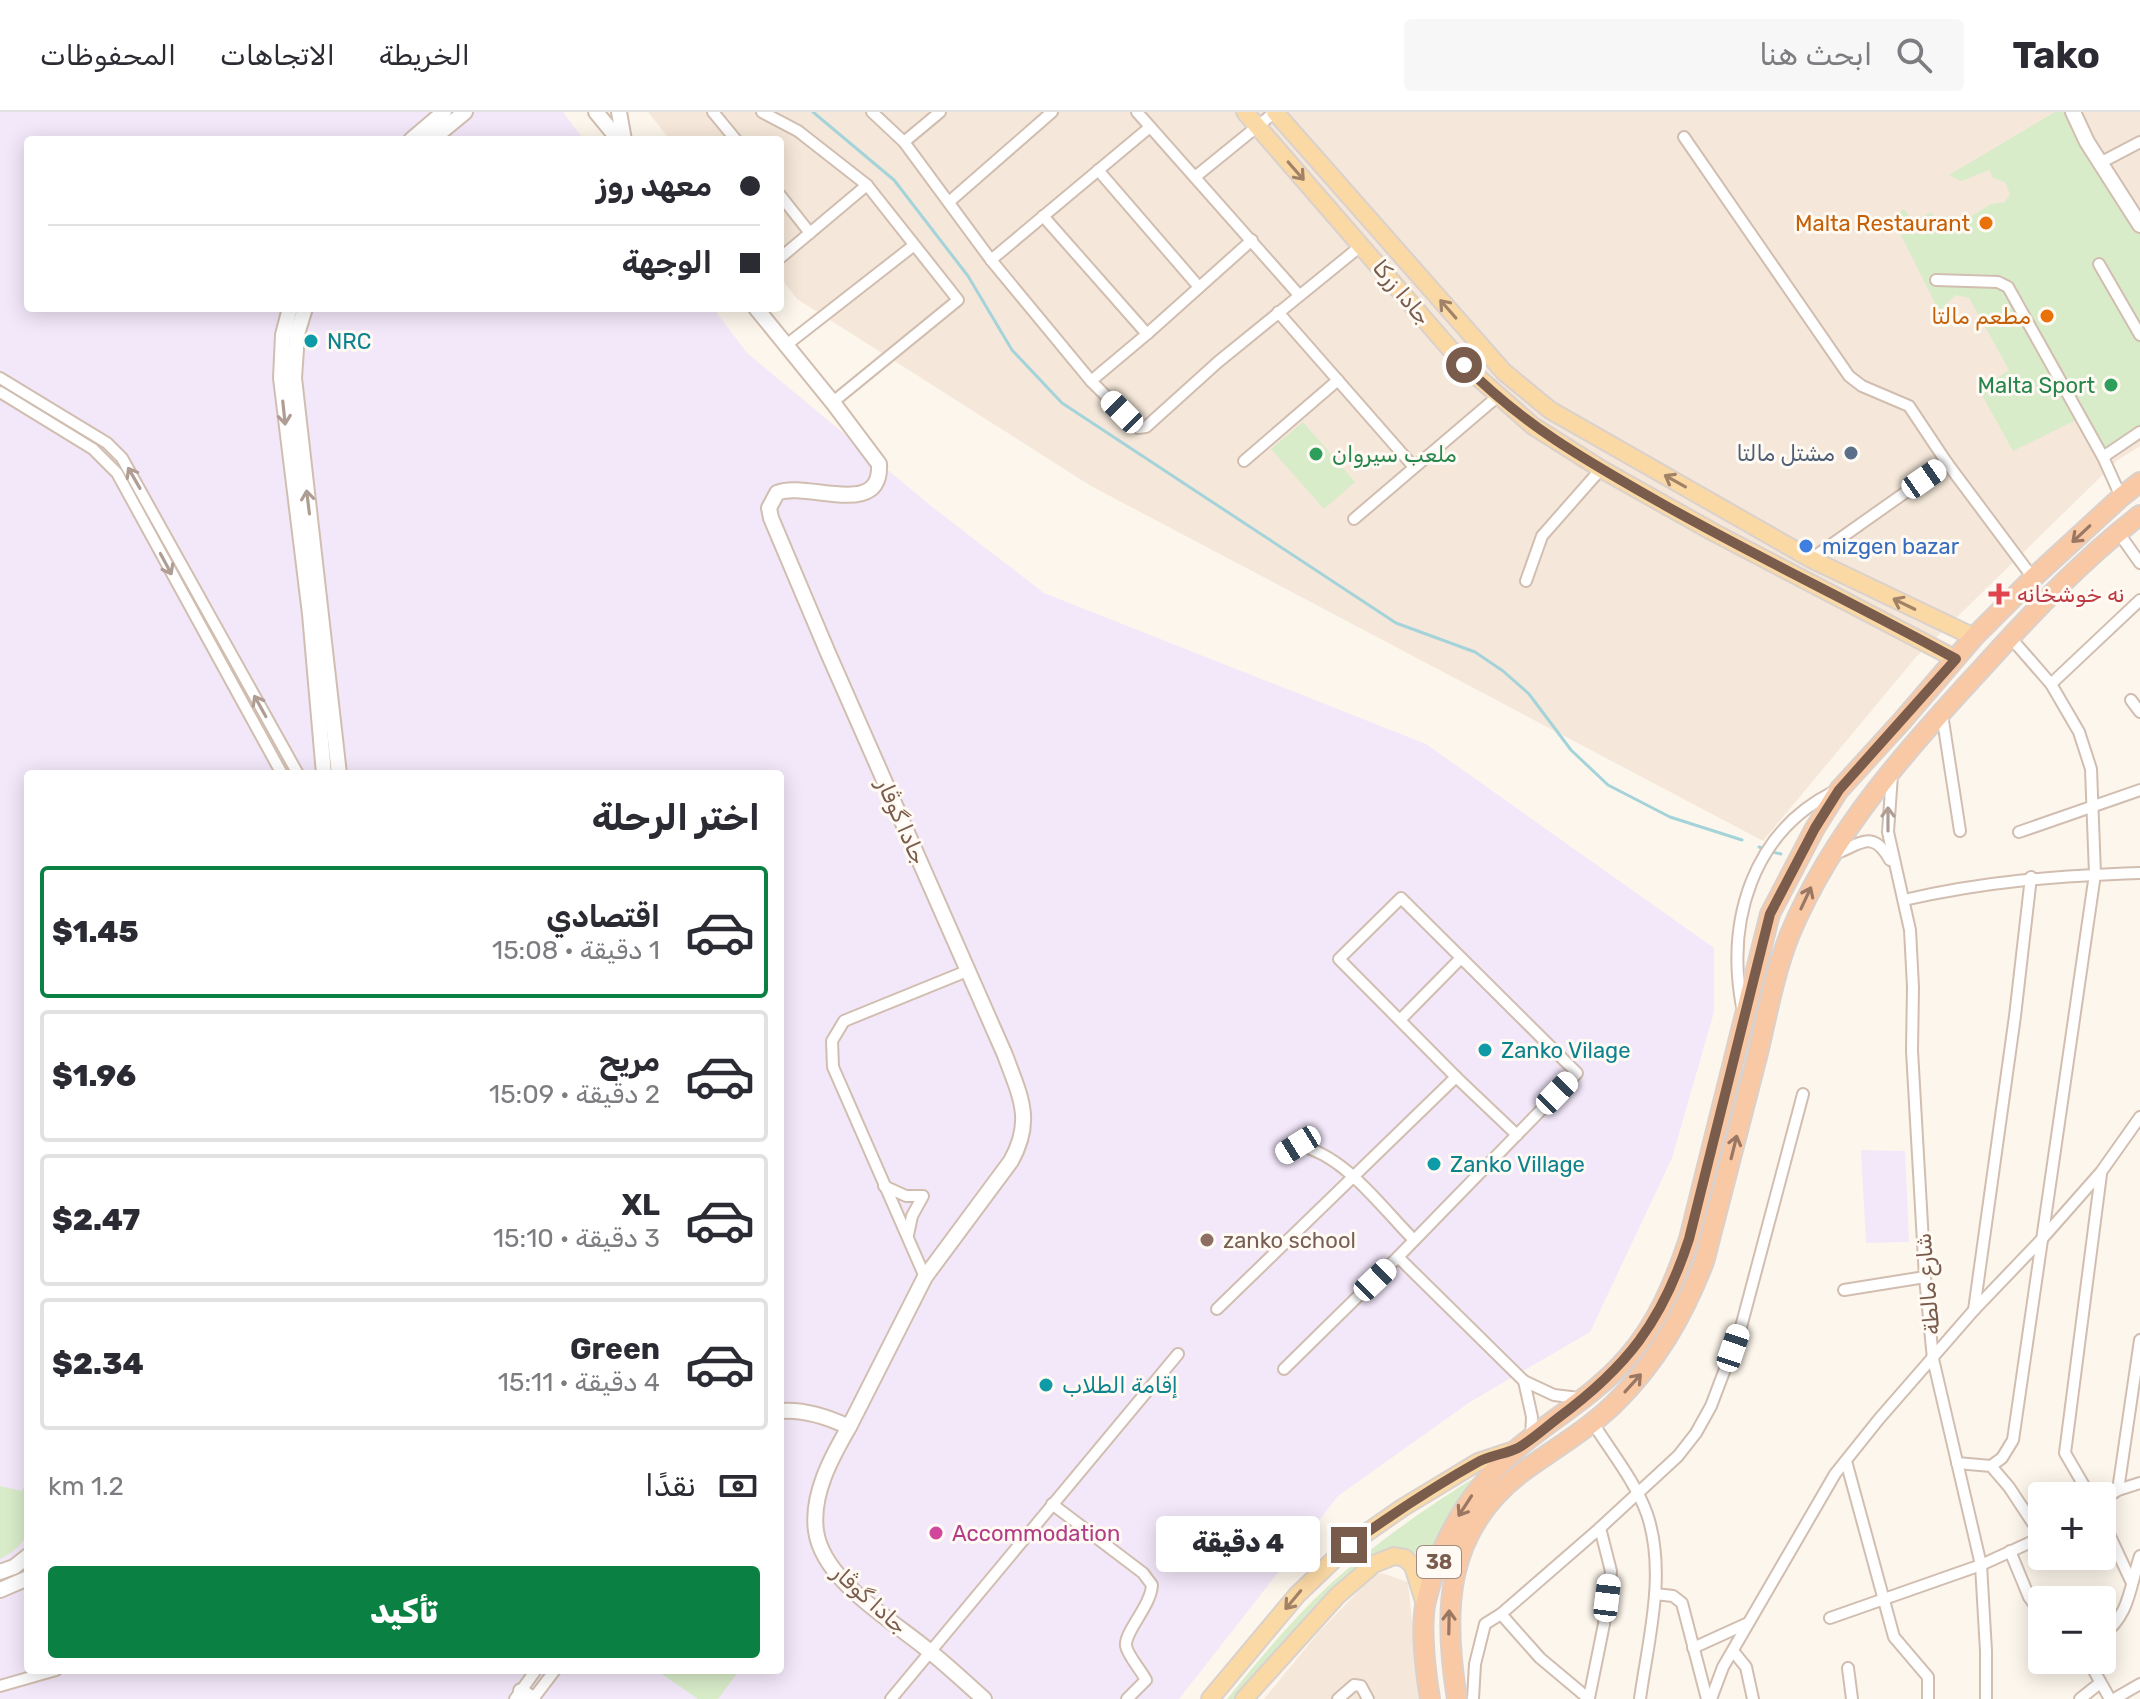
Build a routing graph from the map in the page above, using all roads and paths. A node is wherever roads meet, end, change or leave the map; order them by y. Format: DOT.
graph roads {
  1 [pos="444,112"];
  2 [pos="465,112"];
  3 [pos="596,112"];
  4 [pos="619,112"];
  5 [pos="713,112"];
  6 [pos="762,112"];
  7 [pos="872,112"];
  8 [pos="940,112"];
  9 [pos="1052,112"];
  10 [pos="1137,112"];
  11 [pos="1245,112"];
  12 [pos="1275,112"];
  13 [pos="2073,112"];
  14 [pos="1257,126"];
  15 [pos="1150,127"];
  16 [pos="416,136"];
  17 [pos="436,136"];
  18 [pos="618,136"];
  19 [pos="622,136"];
  20 [pos="733,136"];
  21 [pos="1684,137"];
  22 [pos="904,142"];
  23 [pos="2140,142"];
  24 [pos="2100,163"];
  25 [pos="1098,170"];
  26 [pos="1195,177"];
  27 [pos="867,185"];
  28 [pos="784,200"];
  29 [pos="949,202"];
  30 [pos="1043,216"];
  31 [pos="2140,225"];
  32 [pos="810,233"];
  33 [pos="1252,240"];
  34 [pos="1362,245"];
  35 [pos="913,246"];
  36 [pos="784,255"];
  37 [pos="991,260"];
  38 [pos="2099,264"];
  39 [pos="1936,280"];
  40 [pos="1199,287"];
  41 [pos="1299,295"];
  42 [pos="289,312"];
  43 [pos="304,312"];
  44 [pos="759,312"];
  45 [pos="1278,312"];
  46 [pos="1147,334"];
  47 [pos="2140,335"];
  48 [pos="785,346"];
  49 [pos="0,378"];
  50 [pos="1338,380"];
  51 [pos="1091,381"];
  52 [pos="0,392"];
  53 [pos="1497,397"];
  54 [pos="833,402"];
  55 [pos="2140,432"];
  56 [pos="2103,457"];
  57 [pos="1244,461"];
  58 [pos="1947,463"];
  59 [pos="1413,466"];
  60 [pos="1601,469"];
  61 [pos="2140,482"];
  62 [pos="2121,497"];
  63 [pos="2140,515"];
  64 [pos="1354,519"];
  65 [pos="2118,532"];
  66 [pos="1811,559"];
  67 [pos="2140,563"];
  68 [pos="2033,578"];
  69 [pos="1526,581"];
  70 [pos="2140,600"];
  71 [pos="1954,628"];
  72 [pos="1974,637"];
  73 [pos="2010,637"];
  74 [pos="1939,649"];
  75 [pos="1956,659"];
  76 [pos="2051,684"];
  77 [pos="2131,700"];
  78 [pos="1942,712"];
  79 [pos="2140,712"];
  80 [pos="280,770"];
  81 [pos="296,770"];
  82 [pos="324,770"];
  83 [pos="339,770"];
  84 [pos="1892,772"];
  85 [pos="1839,790"];
  86 [pos="2140,790"];
  87 [pos="2094,805"];
  88 [pos="1960,831"];
  89 [pos="2019,832"];
  90 [pos="1828,856"];
  91 [pos="1894,866"];
  92 [pos="2140,873"];
  93 [pos="2095,874"];
  94 [pos="2031,877"];
  95 [pos="1904,900"];
  96 [pos="1758,956"];
  97 [pos="1461,958"];
  98 [pos="1780,962"];
  99 [pos="967,966"];
  100 [pos="1744,1017"];
  101 [pos="1400,1020"];
  102 [pos="1456,1077"];
  103 [pos="1803,1094"];
  104 [pos="2140,1117"];
  105 [pos="1517,1135"];
  106 [pos="1284,1153"];
  107 [pos="2101,1172"];
  108 [pos="1353,1177"];
  109 [pos="883,1185"];
  110 [pos="908,1237"];
  111 [pos="1414,1240"];
  112 [pos="2041,1240"];
  113 [pos="1398,1257"];
  114 [pos="925,1277"];
  115 [pos="1925,1277"];
  116 [pos="1844,1290"];
  117 [pos="1217,1309"];
  118 [pos="1974,1310"];
  119 [pos="2140,1340"];
  120 [pos="1178,1354"];
  121 [pos="1933,1359"];
  122 [pos="1284,1369"];
  123 [pos="1524,1381"];
  124 [pos="1585,1398"];
  125 [pos="784,1411"];
  126 [pos="1593,1423"];
  127 [pos="849,1427"];
  128 [pos="1524,1443"];
  129 [pos="1846,1461"];
  130 [pos="1957,1463"];
  131 [pos="1991,1466"];
  132 [pos="2082,1482"];
  133 [pos="2140,1483"];
  134 [pos="2118,1490"];
  135 [pos="1637,1492"];
  136 [pos="1052,1504"];
  137 [pos="2028,1516"];
  138 [pos="1600,1528"];
  139 [pos="2028,1543"];
  140 [pos="2116,1549"];
  141 [pos="2010,1551"];
  142 [pos="2140,1556"];
  143 [pos="24,1559"];
  144 [pos="1981,1565"];
  145 [pos="0,1572"];
  146 [pos="24,1580"];
  147 [pos="2131,1581"];
  148 [pos="0,1590"];
  149 [pos="1655,1594"];
  150 [pos="2028,1595"];
  151 [pos="1883,1600"];
  152 [pos="1425,1604"];
  153 [pos="1501,1614"];
  154 [pos="1830,1618"];
  155 [pos="1748,1623"];
  156 [pos="2116,1623"];
  157 [pos="1693,1648"];
  158 [pos="1733,1651"];
  159 [pos="931,1652"];
  160 [pos="1848,1668"];
  161 [pos="42,1674"];
  162 [pos="534,1674"];
  163 [pos="551,1674"];
  164 [pos="2095,1674"];
  165 [pos="2100,1683"];
  166 [pos="2140,1684"];
  167 [pos="0,1686"];
  168 [pos="525,1697"];
  169 [pos="1429,1698"];
  170 [pos="891,1699"];
  171 [pos="984,1699"];
  172 [pos="1127,1699"];
  173 [pos="1210,1699"];
  174 [pos="1244,1699"];
  175 [pos="1338,1699"];
  176 [pos="1368,1699"];
  177 [pos="1457,1699"];
  178 [pos="1473,1699"];
  179 [pos="1589,1699"];
  180 [pos="1640,1699"];
  181 [pos="1709,1699"];
  182 [pos="1753,1699"];
  183 [pos="1852,1699"];
  184 [pos="1928,1699"];
  185 [pos="1986,1699"];
  186 [pos="2080,1699"];
  187 [pos="2112,1699"];
  1 -- 16 [label="street"];
  2 -- 17 [label="street"];
  3 -- 18 [label="street"];
  4 -- 19 [label="street"];
  5 -- 20 [label="street"];
  6 -- 27 [label="street"];
  7 -- 22 [label="street"];
  8 -- 22 [label="street"];
  9 -- 29 [label="street"];
  10 -- 15 [label="street"];
  11 -- 14 [label="main road, جادا زرکا"];
  12 -- 14 [label="street"];
  66 -- 12 [label="main road, جادا زرکا, one-way"];
  13 -- 24 [label="street"];
  14 -- 26 [label="street"];
  14 -- 34 [label="main road, جادا زرکا, one-way"];
  15 -- 25 [label="street"];
  15 -- 26 [label="street"];
  21 -- 58 [label="street"];
  22 -- 29 [label="street"];
  23 -- 24 [label="street"];
  24 -- 31 [label="street"];
  25 -- 30 [label="street"];
  25 -- 40 [label="street"];
  26 -- 33 [label="street"];
  27 -- 32 [label="street"];
  27 -- 35 [label="street"];
  28 -- 32 [label="street"];
  29 -- 37 [label="street"];
  30 -- 37 [label="street"];
  30 -- 46 [label="street"];
  32 -- 36 [label="street"];
  33 -- 40 [label="street"];
  33 -- 41 [label="street"];
  34 -- 41 [label="street"];
  34 -- 53 [label="main road, جادا زرکا"];
  35 -- 48 [label="street"];
  35 -- 54 [label="street"];
  37 -- 51 [label="street"];
  38 -- 47 [label="street"];
  39 -- 56 [label="street"];
  40 -- 46 [label="street"];
  41 -- 45 [label="street"];
  42 -- 82 [label="street, one-way"];
  83 -- 43 [label="street, one-way"];
  44 -- 48 [label="street, جادا گوڤار"];
  45 -- 50 [label="street"];
  45 -- 51 [label="street"];
  46 -- 51 [label="street"];
  48 -- 54 [label="street, جادا گوڤار"];
  81 -- 49 [label="street, one-way"];
  50 -- 57 [label="street"];
  50 -- 59 [label="street"];
  52 -- 80 [label="street, one-way"];
  53 -- 59 [label="street"];
  53 -- 60 [label="main road, جادا زرکا"];
  54 -- 99 [label="street, جادا گوڤار"];
  55 -- 56 [label="street"];
  56 -- 62 [label="street"];
  58 -- 66 [label="street"];
  58 -- 68 [label="street"];
  59 -- 64 [label="street"];
  60 -- 69 [label="street"];
  60 -- 74 [label="main road, جادا زرکا"];
  61 -- 62 [label="highway, 38"];
  62 -- 68 [label="highway, 38, one-way"];
  63 -- 65 [label="highway, 38"];
  65 -- 67 [label="street"];
  65 -- 73 [label="highway, 38"];
  71 -- 66 [label="main road, جادا زرکا, one-way"];
  68 -- 72 [label="highway, 38"];
  70 -- 76 [label="street"];
  71 -- 72 [label="main road, جادا زرکا"];
  71 -- 74 [label="main road"];
  72 -- 75 [label="highway, 38"];
  73 -- 76 [label="street"];
  73 -- 78 [label="highway, 38"];
  74 -- 75 [label="main road, جادا زرکا"];
  75 -- 85 [label="highway, 38"];
  76 -- 87 [label="street"];
  77 -- 79 [label="street"];
  78 -- 84 [label="highway, 38"];
  78 -- 88 [label="street"];
  84 -- 90 [label="highway, 38"];
  91 -- 84 [label="street, شارع مالطة, one-way"];
  85 -- 96 [label="highway, 38"];
  85 -- 100 [label="street"];
  86 -- 87 [label="street"];
  87 -- 89 [label="street"];
  87 -- 93 [label="street"];
  90 -- 91 [label="street"];
  98 -- 90 [label="highway, 38, one-way"];
  91 -- 95 [label="street, شارع مالطة"];
  92 -- 93 [label="street"];
  93 -- 94 [label="street"];
  93 -- 112 [label="street"];
  94 -- 95 [label="street"];
  94 -- 118 [label="street"];
  95 -- 115 [label="street, شارع مالطة"];
  96 -- 98 [label="highway"];
  96 -- 100 [label="highway, 38"];
  97 -- 101 [label="street"];
  97 -- 101 [label="street"];
  97 -- 105 [label="street"];
  126 -- 98 [label="highway, 38, one-way"];
  99 -- 109 [label="street"];
  99 -- 114 [label="street, جادا گوڤار"];
  100 -- 124 [label="highway, 38"];
  101 -- 102 [label="street"];
  102 -- 105 [label="street"];
  102 -- 108 [label="street"];
  103 -- 135 [label="street"];
  104 -- 107 [label="street"];
  105 -- 111 [label="street"];
  106 -- 108 [label="street"];
  107 -- 112 [label="street"];
  107 -- 132 [label="street"];
  108 -- 111 [label="street"];
  108 -- 117 [label="street"];
  109 -- 110 [label="street"];
  109 -- 110 [label="street"];
  110 -- 114 [label="street"];
  111 -- 113 [label="street"];
  112 -- 118 [label="street"];
  112 -- 131 [label="street"];
  113 -- 122 [label="street"];
  113 -- 123 [label="street"];
  114 -- 127 [label="street, جادا گوڤار"];
  115 -- 116 [label="street"];
  115 -- 121 [label="street, شارع مالطة"];
  118 -- 121 [label="street"];
  119 -- 134 [label="street"];
  120 -- 136 [label="street"];
  121 -- 129 [label="street"];
  121 -- 130 [label="street, شارع مالطة"];
  123 -- 124 [label="street"];
  123 -- 128 [label="street"];
  124 -- 128 [label="highway, 38"];
  125 -- 127 [label="street"];
  126 -- 135 [label="street"];
  177 -- 126 [label="highway, 38, one-way"];
  127 -- 159 [label="street, جادا گوڤار"];
  128 -- 152 [label="highway, 38, one-way"];
  128 -- 173 [label="main road, 38, one-way"];
  129 -- 151 [label="street"];
  129 -- 155 [label="street"];
  130 -- 131 [label="street"];
  130 -- 144 [label="street, شارع مالطة"];
  131 -- 137 [label="street"];
  133 -- 134 [label="street"];
  135 -- 138 [label="street"];
  135 -- 149 [label="street"];
  136 -- 159 [label="street"];
  136 -- 172 [label="street"];
  138 -- 153 [label="street"];
  138 -- 179 [label="street"];
  139 -- 141 [label="street"];
  140 -- 147 [label="street"];
  141 -- 144 [label="street"];
  141 -- 150 [label="street"];
  142 -- 147 [label="street"];
  143 -- 145 [label="street"];
  144 -- 151 [label="street"];
  144 -- 185 [label="street, شارع مالطة"];
  146 -- 148 [label="street"];
  147 -- 156 [label="street"];
  149 -- 157 [label="street"];
  149 -- 180 [label="street"];
  151 -- 154 [label="street"];
  151 -- 184 [label="street"];
  152 -- 169 [label="highway, 38"];
  152 -- 174 [label="main road, 38"];
  153 -- 178 [label="street"];
  153 -- 179 [label="street"];
  155 -- 157 [label="street"];
  155 -- 158 [label="street"];
  157 -- 181 [label="street"];
  158 -- 181 [label="street"];
  158 -- 182 [label="street"];
  159 -- 170 [label="street"];
  159 -- 171 [label="street, جادا گوڤار"];
  160 -- 183 [label="street"];
  161 -- 167 [label="street"];
  162 -- 168 [label="street"];
  163 -- 168 [label="street"];
  164 -- 165 [label="street"];
  165 -- 186 [label="street"];
  165 -- 187 [label="street"];
  166 -- 187 [label="street"];
  175 -- 176 [label="street"];
}
